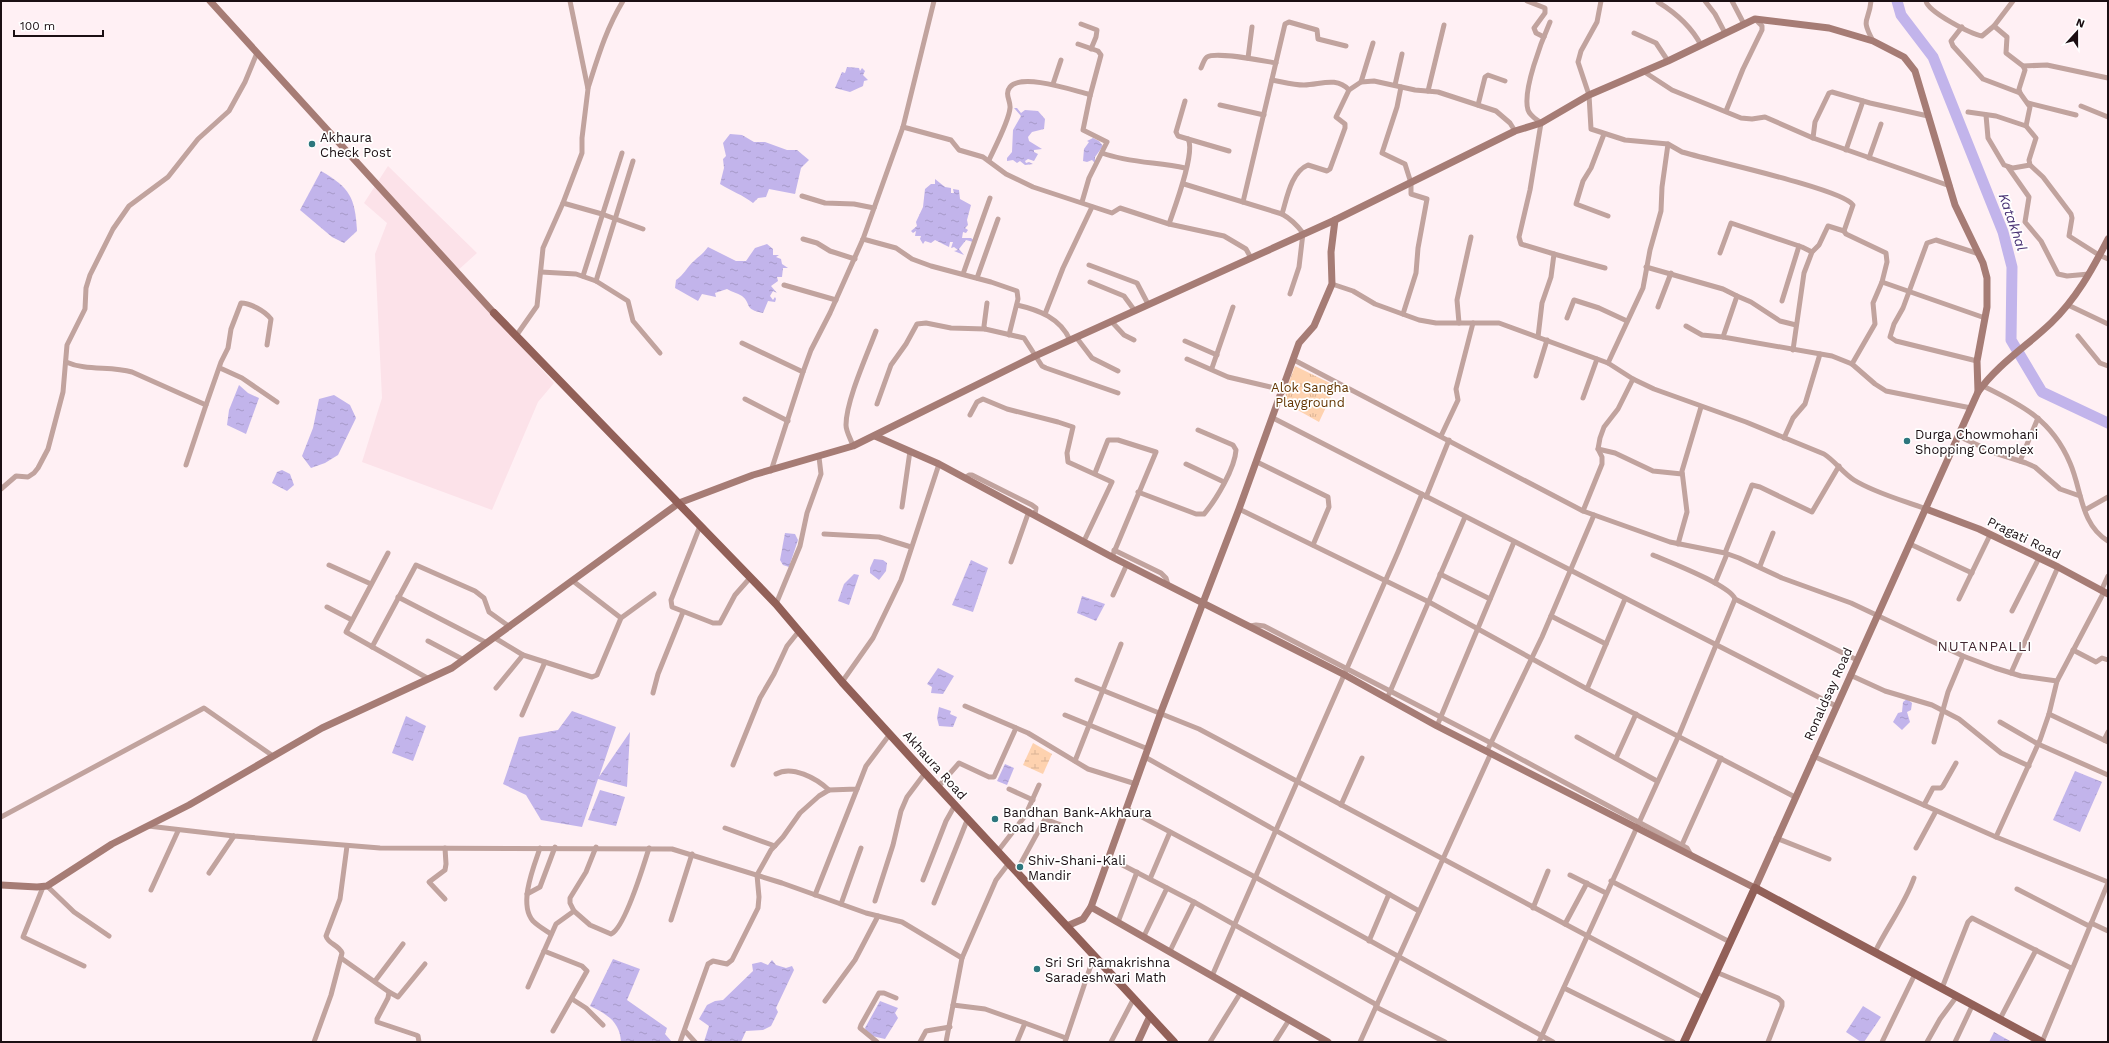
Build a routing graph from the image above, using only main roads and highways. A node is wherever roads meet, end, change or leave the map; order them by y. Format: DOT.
graph roads {
  1 [pos="494,313"];
  2 [pos="1174,1042"];
  3 [pos="1684,1042"];
  4 [pos="2042,1042"];
  1 -- 2 [label="main road, Akhaura Road"];
  3 -- 4 [label="main road, Ronaldsay Road"];
}
